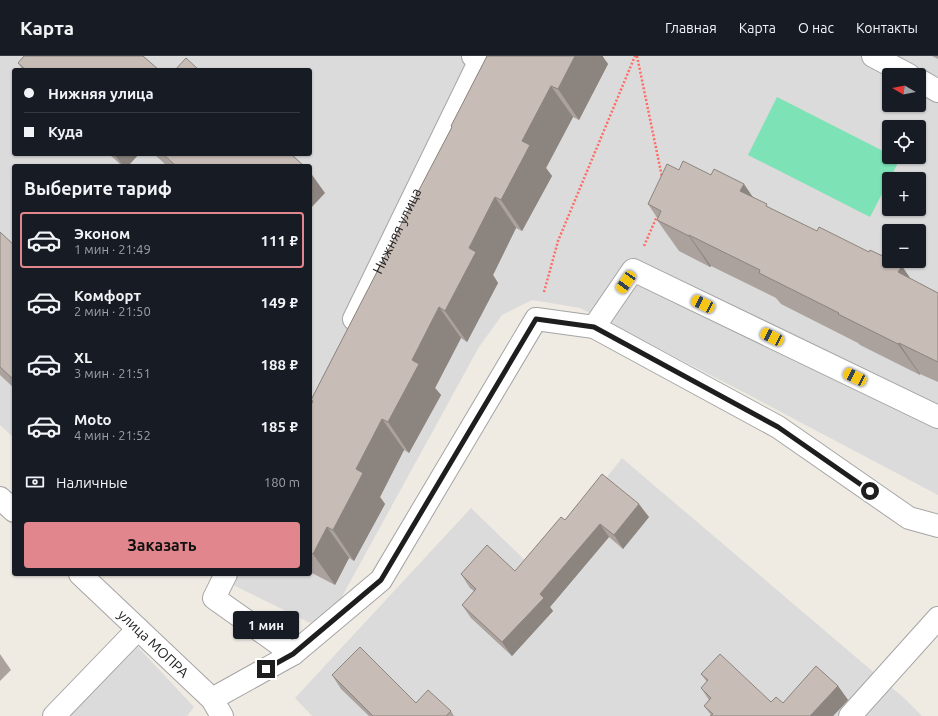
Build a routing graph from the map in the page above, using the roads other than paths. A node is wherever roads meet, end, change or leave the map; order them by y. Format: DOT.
graph roads {
  1 [pos="873,56"];
  2 [pos="479,57"];
  3 [pos="896,68"];
  4 [pos="926,84"];
  5 [pos="938,91"];
  6 [pos="594,327"];
  7 [pos="344,340"];
  8 [pos="938,417"];
  9 [pos="0,498"];
  10 [pos="12,509"];
  11 [pos="938,526"];
  12 [pos="82,576"];
  13 [pos="225,576"];
  14 [pos="938,618"];
  15 [pos="138,629"];
  16 [pos="293,654"];
  17 [pos="217,708"];
  18 [pos="54,716"];
  19 [pos="850,716"];
  1 -- 3 [label="street"];
  2 -- 7 [label="street, Нижняя улица"];
  4 -- 5 [label="street"];
  6 -- 8 [label="street"];
  6 -- 11 [label="street"];
  6 -- 16 [label="street"];
  9 -- 10 [label="street"];
  12 -- 15 [label="street, улица МОПРА"];
  13 -- 16 [label="street"];
  14 -- 19 [label="street"];
  15 -- 17 [label="street, улица МОПРА"];
  15 -- 18 [label="street"];
  16 -- 17 [label="street"];
}
